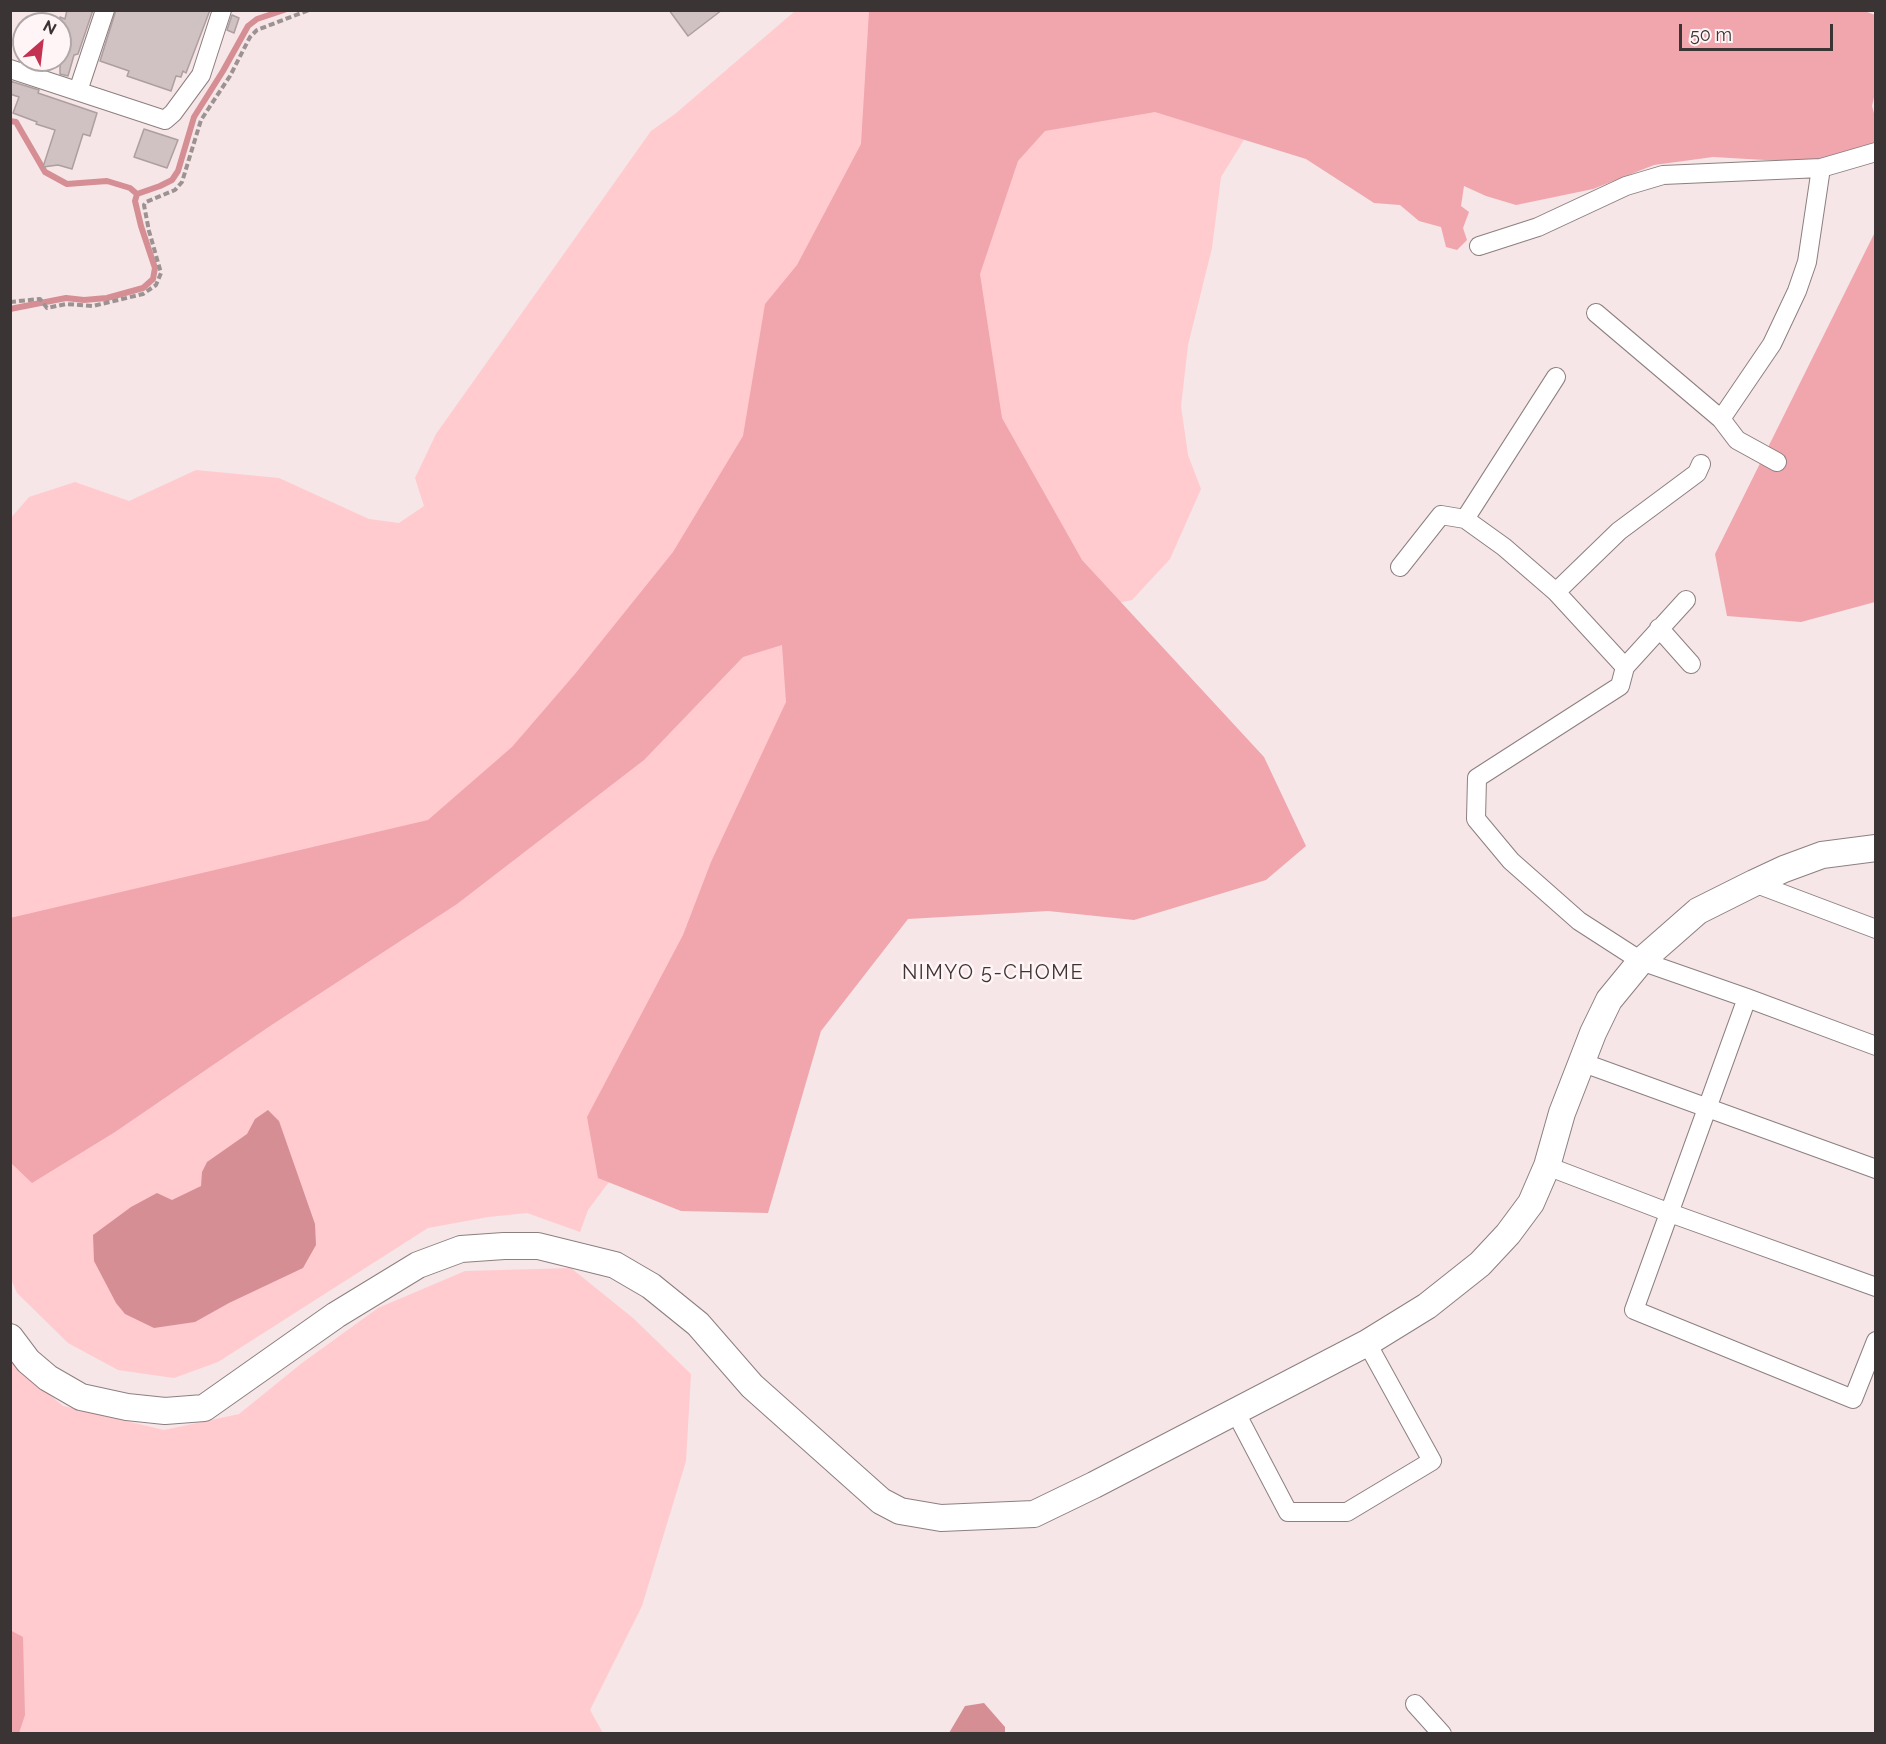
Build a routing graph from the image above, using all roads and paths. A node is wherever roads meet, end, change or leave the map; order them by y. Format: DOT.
graph roads {
  1 [pos="105,10"];
  2 [pos="222,10"];
  3 [pos="309,10"];
  4 [pos="10,69"];
  5 [pos="78,91"];
  6 [pos="1875,152"];
  7 [pos="1821,168"];
  8 [pos="1479,246"];
  9 [pos="10,302"];
  10 [pos="1596,313"];
  11 [pos="1556,377"];
  12 [pos="1721,419"];
  13 [pos="1777,462"];
  14 [pos="1701,464"];
  15 [pos="1465,519"];
  16 [pos="1400,567"];
  17 [pos="1556,592"];
  18 [pos="1686,600"];
  19 [pos="1659,628"];
  20 [pos="1691,664"];
  21 [pos="1625,667"];
  22 [pos="1875,848"];
  23 [pos="1754,883"];
  24 [pos="1875,929"];
  25 [pos="1641,961"];
  26 [pos="1748,998"];
  27 [pos="1875,1046"];
  28 [pos="1581,1062"];
  29 [pos="1707,1107"];
  30 [pos="1547,1166"];
  31 [pos="1875,1169"];
  32 [pos="1670,1213"];
  33 [pos="1875,1287"];
  34 [pos="10,1338"];
  35 [pos="1875,1341"];
  36 [pos="1367,1343"];
  37 [pos="1235,1411"];
  38 [pos="1415,1704"];
  39 [pos="1442,1734"];
  1 -- 5 [label="street"];
  2 -- 5 [label="street"];
  3 -- 9 [label="path"];
  4 -- 5 [label="street"];
  6 -- 7 [label="street"];
  7 -- 8 [label="street"];
  7 -- 12 [label="street"];
  10 -- 12 [label="street"];
  11 -- 15 [label="street"];
  12 -- 13 [label="street"];
  14 -- 17 [label="street"];
  15 -- 16 [label="street"];
  15 -- 17 [label="street"];
  17 -- 21 [label="street"];
  18 -- 19 [label="street"];
  19 -- 20 [label="street"];
  19 -- 21 [label="street"];
  21 -- 25 [label="street"];
  22 -- 23 [label="street"];
  23 -- 24 [label="street"];
  23 -- 25 [label="street"];
  25 -- 26 [label="street"];
  25 -- 28 [label="street"];
  26 -- 27 [label="street"];
  26 -- 29 [label="street"];
  28 -- 29 [label="street"];
  28 -- 30 [label="street"];
  29 -- 31 [label="street"];
  29 -- 32 [label="street"];
  30 -- 32 [label="street"];
  30 -- 36 [label="street"];
  32 -- 33 [label="street"];
  32 -- 35 [label="street"];
  34 -- 37 [label="street"];
  36 -- 37 [label="street"];
  36 -- 37 [label="street"];
  38 -- 39 [label="street"];
}
